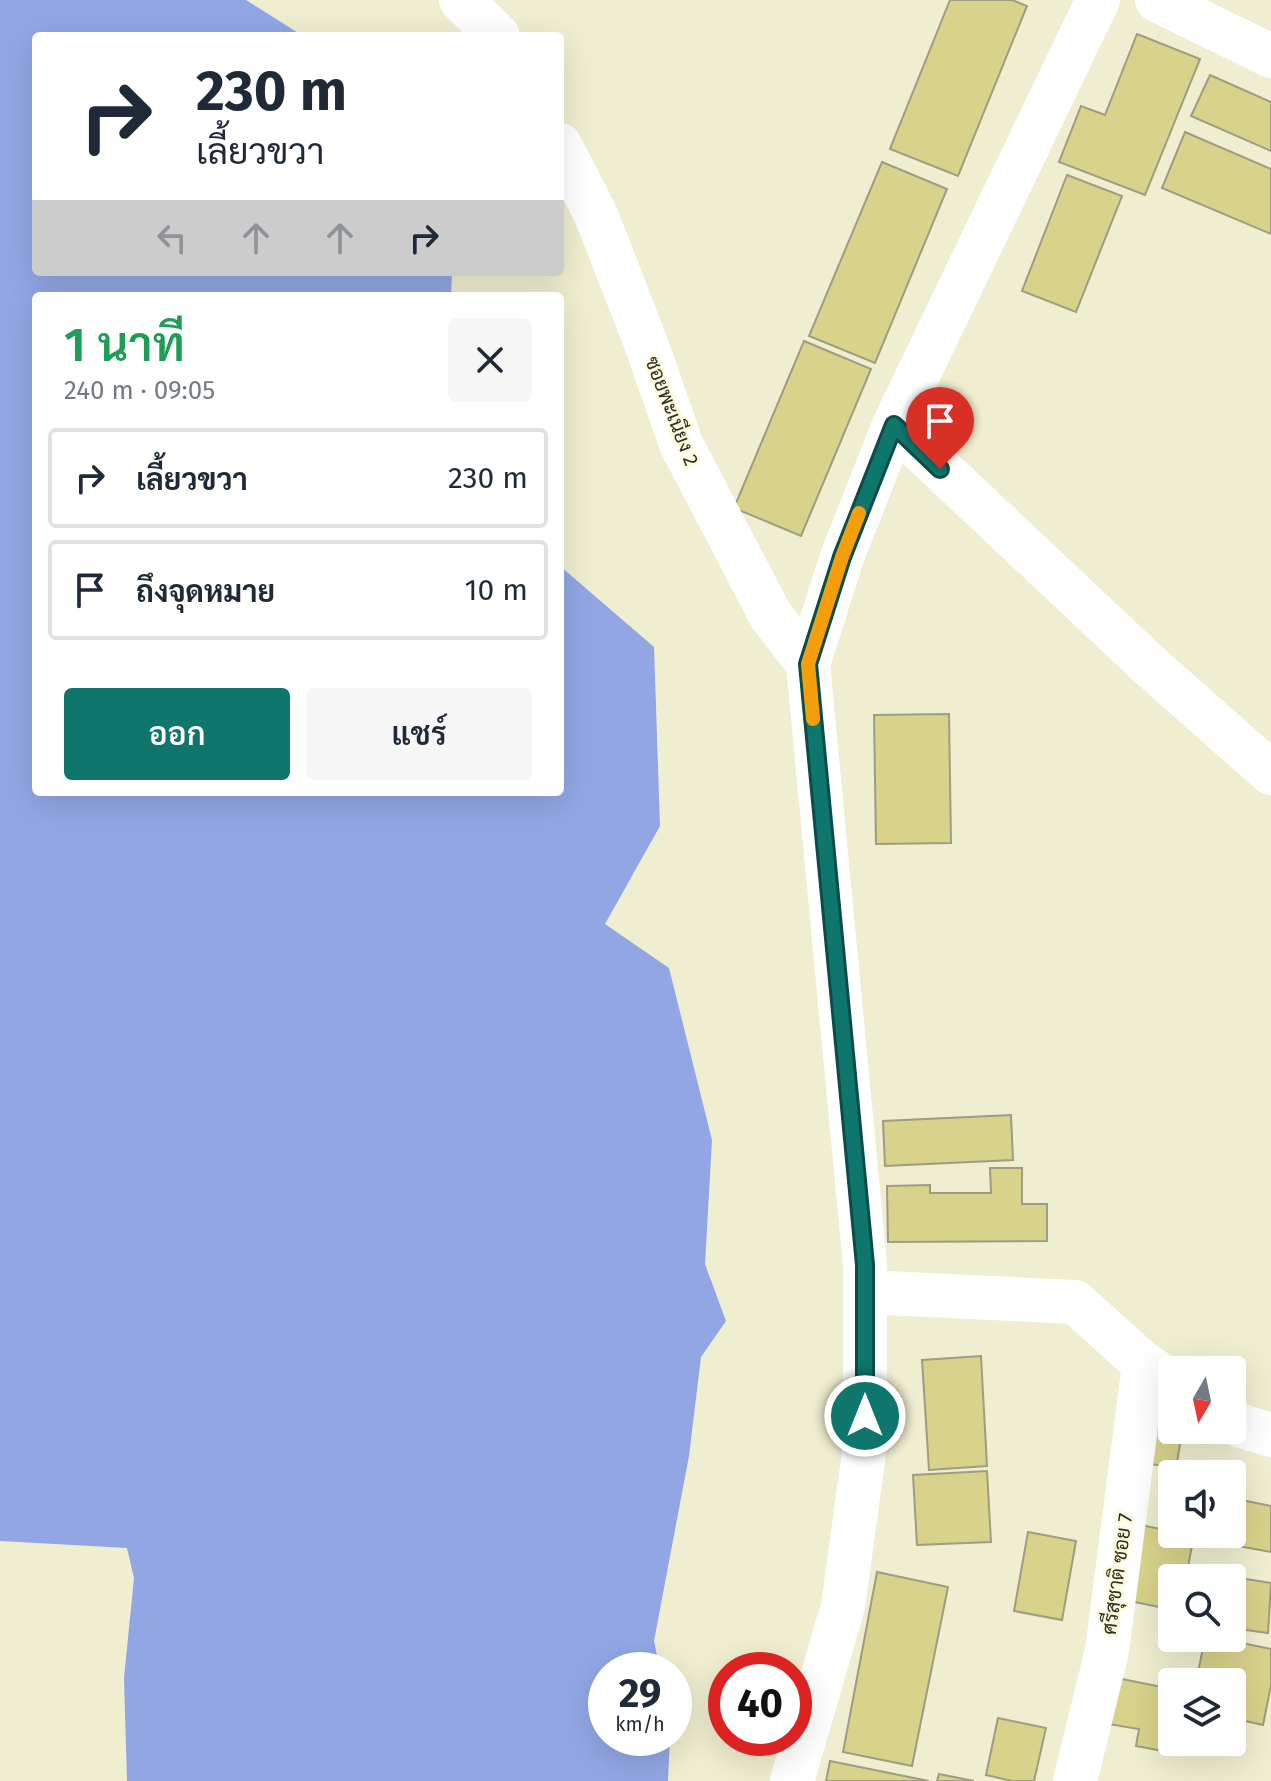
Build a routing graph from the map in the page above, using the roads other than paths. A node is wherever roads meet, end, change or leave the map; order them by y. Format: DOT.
graph roads {
  1 [pos="461,0"];
  2 [pos="1098,0"];
  3 [pos="1157,0"];
  4 [pos="494,32"];
  5 [pos="1271,56"];
  6 [pos="564,153"];
  7 [pos="894,425"];
  8 [pos="808,664"];
  9 [pos="1271,773"];
  10 [pos="865,1292"];
  11 [pos="1158,1373"];
  12 [pos="1246,1428"];
  13 [pos="1271,1435"];
  14 [pos="792,1781"];
  15 [pos="1075,1781"];
  1 -- 4 [label="street"];
  2 -- 7 [label="street"];
  3 -- 5 [label="street"];
  6 -- 8 [label="street, ซอยพะเนียง 2"];
  7 -- 8 [label="street"];
  7 -- 9 [label="street"];
  8 -- 10 [label="street"];
  10 -- 11 [label="street"];
  10 -- 14 [label="street"];
  11 -- 15 [label="street, ศรีสุชาติ ซอย 7"];
  12 -- 13 [label="street"];
}
